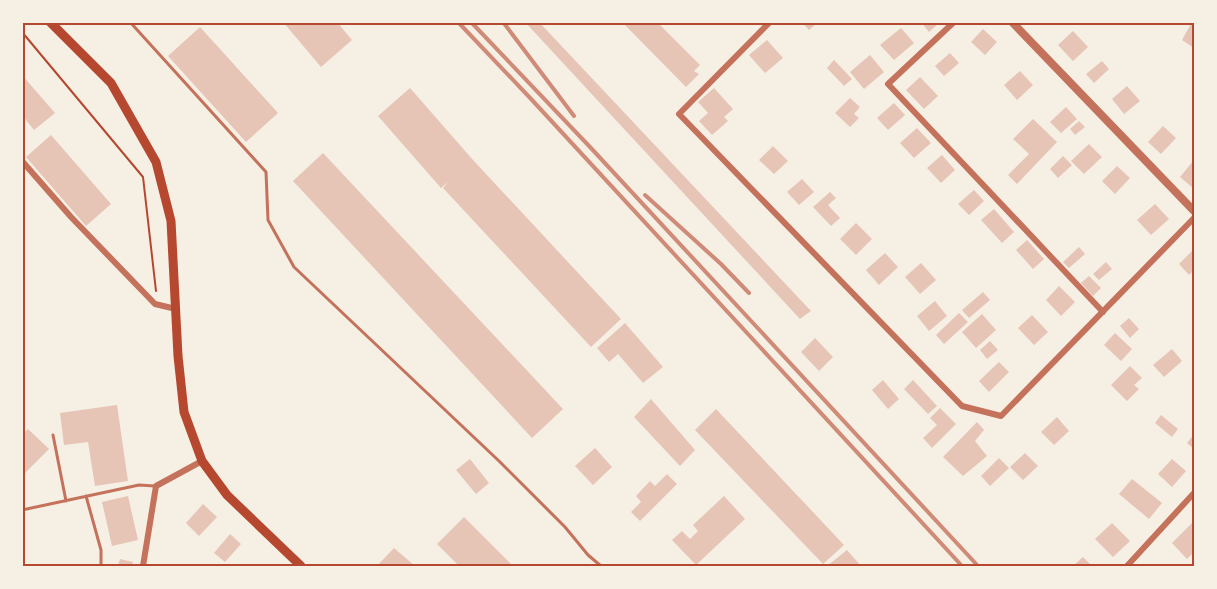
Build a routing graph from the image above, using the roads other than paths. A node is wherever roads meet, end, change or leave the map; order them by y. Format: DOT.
graph roads {
  1 [pos="50,22"];
  2 [pos="130,22"];
  3 [pos="770,22"];
  4 [pos="954,22"];
  5 [pos="1012,22"];
  6 [pos="22,161"];
  7 [pos="1194,211"];
  8 [pos="1194,218"];
  9 [pos="176,309"];
  10 [pos="1103,312"];
  11 [pos="53,435"];
  12 [pos="202,461"];
  13 [pos="156,486"];
  14 [pos="1194,493"];
  15 [pos="86,496"];
  16 [pos="66,501"];
  17 [pos="22,510"];
  18 [pos="101,567"];
  19 [pos="143,567"];
  20 [pos="301,567"];
  21 [pos="601,567"];
  22 [pos="1127,567"];
  1 -- 9 [label="main road"];
  2 -- 21 [label="lane"];
  3 -- 10 [label="street"];
  4 -- 10 [label="street"];
  5 -- 7 [label="street"];
  6 -- 9 [label="street"];
  8 -- 10 [label="street"];
  9 -- 12 [label="main road"];
  11 -- 16 [label="lane"];
  12 -- 13 [label="street"];
  12 -- 20 [label="main road"];
  13 -- 15 [label="lane"];
  13 -- 19 [label="street"];
  14 -- 22 [label="street"];
  15 -- 16 [label="lane"];
  15 -- 18 [label="lane"];
  16 -- 17 [label="lane"];
}
